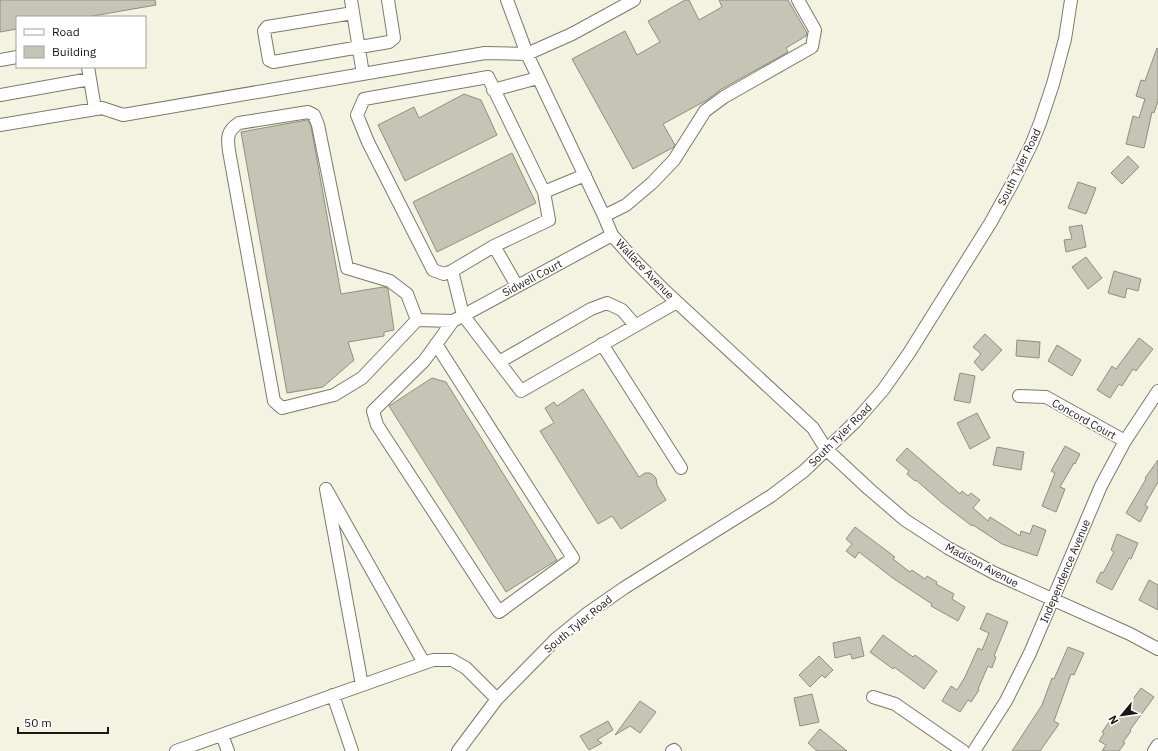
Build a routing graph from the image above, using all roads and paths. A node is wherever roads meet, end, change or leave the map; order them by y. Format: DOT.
graph roads {
  1 [pos="351,0"];
  2 [pos="388,0"];
  3 [pos="507,0"];
  4 [pos="634,0"];
  5 [pos="798,0"];
  6 [pos="1071,0"];
  7 [pos="353,13"];
  8 [pos="359,48"];
  9 [pos="527,54"];
  10 [pos="16,57"];
  11 [pos="0,60"];
  12 [pos="89,73"];
  13 [pos="363,74"];
  14 [pos="538,78"];
  15 [pos="493,90"];
  16 [pos="0,95"];
  17 [pos="95,109"];
  18 [pos="0,125"];
  19 [pos="585,175"];
  20 [pos="544,192"];
  21 [pos="604,216"];
  22 [pos="612,235"];
  23 [pos="494,246"];
  24 [pos="452,271"];
  25 [pos="517,286"];
  26 [pos="677,302"];
  27 [pos="458,318"];
  28 [pos="417,320"];
  29 [pos="635,326"];
  30 [pos="436,344"];
  31 [pos="602,344"];
  32 [pos="499,362"];
  33 [pos="1158,391"];
  34 [pos="1019,396"];
  35 [pos="1125,441"];
  36 [pos="826,449"];
  37 [pos="681,468"];
  38 [pos="1053,600"];
  39 [pos="1158,649"];
  40 [pos="424,663"];
  41 [pos="362,685"];
  42 [pos="333,695"];
  43 [pos="873,697"];
  44 [pos="497,699"];
  45 [pos="222,734"];
  46 [pos="1158,745"];
  47 [pos="176,751"];
  48 [pos="228,751"];
  49 [pos="352,751"];
  50 [pos="458,751"];
  51 [pos="962,751"];
  52 [pos="974,751"];
  53 [pos="1154,751"];
  1 -- 7 [label="street"];
  2 -- 8 [label="street"];
  3 -- 9 [label="street, Wallace Avenue"];
  4 -- 9 [label="street"];
  5 -- 21 [label="street"];
  6 -- 36 [label="street, South Tyler Road"];
  7 -- 8 [label="street"];
  7 -- 8 [label="street"];
  8 -- 13 [label="street"];
  9 -- 13 [label="street"];
  9 -- 14 [label="street, Wallace Avenue"];
  10 -- 11 [label="street"];
  12 -- 16 [label="street"];
  12 -- 17 [label="street"];
  13 -- 17 [label="street"];
  14 -- 15 [label="street"];
  14 -- 19 [label="street, Wallace Avenue"];
  15 -- 20 [label="street"];
  15 -- 24 [label="street"];
  17 -- 18 [label="street"];
  19 -- 20 [label="street"];
  19 -- 21 [label="street, Wallace Avenue"];
  20 -- 23 [label="street"];
  21 -- 22 [label="street, Wallace Avenue"];
  22 -- 25 [label="street, Sidwell Court"];
  22 -- 26 [label="street, Wallace Avenue"];
  23 -- 24 [label="street"];
  23 -- 25 [label="street"];
  24 -- 27 [label="street"];
  25 -- 27 [label="street, Sidwell Court"];
  26 -- 29 [label="street"];
  26 -- 36 [label="street, Wallace Avenue"];
  27 -- 28 [label="street"];
  27 -- 30 [label="street"];
  27 -- 32 [label="street"];
  28 -- 28 [label="street"];
  29 -- 31 [label="street"];
  29 -- 32 [label="street"];
  30 -- 30 [label="street"];
  31 -- 32 [label="street"];
  31 -- 37 [label="street"];
  33 -- 35 [label="street, Independence Avenue"];
  34 -- 35 [label="street, Concord Court"];
  35 -- 38 [label="street, Independence Avenue"];
  36 -- 38 [label="street, Madison Avenue"];
  36 -- 44 [label="street, South Tyler Road"];
  38 -- 39 [label="street, Madison Avenue"];
  38 -- 52 [label="street, Independence Avenue"];
  40 -- 41 [label="street"];
  40 -- 41 [label="street"];
  40 -- 44 [label="street"];
  41 -- 42 [label="street"];
  42 -- 45 [label="street"];
  42 -- 49 [label="street"];
  43 -- 51 [label="street"];
  44 -- 50 [label="street, South Tyler Road"];
  45 -- 47 [label="street"];
  45 -- 48 [label="street"];
  46 -- 53 [label="street"];
}
